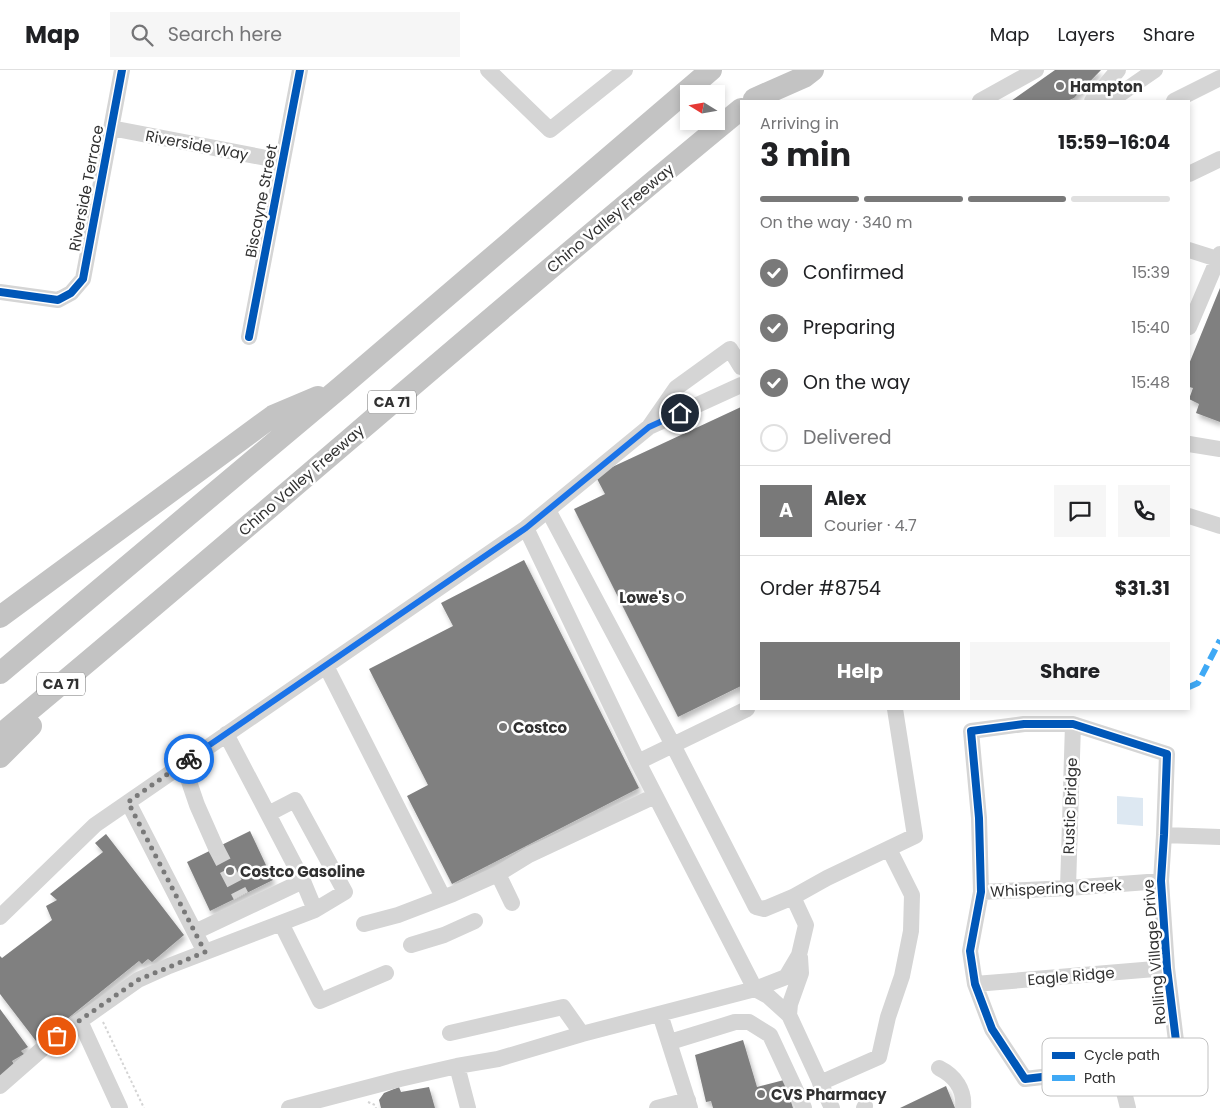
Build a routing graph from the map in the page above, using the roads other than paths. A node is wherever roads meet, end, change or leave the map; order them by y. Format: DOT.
graph roads {
  1 [pos="122,70"];
  2 [pos="300,70"];
  3 [pos="488,70"];
  4 [pos="625,70"];
  5 [pos="711,70"];
  6 [pos="789,70"];
  7 [pos="813,70"];
  8 [pos="1036,70"];
  9 [pos="1118,70"];
  10 [pos="1145,73"];
  11 [pos="1220,78"];
  12 [pos="753,100"];
  13 [pos="755,100"];
  14 [pos="982,100"];
  15 [pos="1093,100"];
  16 [pos="1111,100"];
  17 [pos="1176,100"];
  18 [pos="740,110"];
  19 [pos="111,128"];
  20 [pos="1220,160"];
  21 [pos="282,162"];
  22 [pos="1190,174"];
  23 [pos="1190,250"];
  24 [pos="1219,258"];
  25 [pos="0,292"];
  26 [pos="1190,324"];
  27 [pos="250,337"];
  28 [pos="740,365"];
  29 [pos="740,385"];
  30 [pos="342,386"];
  31 [pos="649,427"];
  32 [pos="1190,444"];
  33 [pos="1220,449"];
  34 [pos="548,510"];
  35 [pos="1190,516"];
  36 [pos="1220,526"];
  37 [pos="526,528"];
  38 [pos="81,605"];
  39 [pos="0,617"];
  40 [pos="123,633"];
  41 [pos="0,658"];
  42 [pos="326,666"];
  43 [pos="0,673"];
  44 [pos="745,710"];
  45 [pos="895,710"];
  46 [pos="1073,724"];
  47 [pos="226,734"];
  48 [pos="0,735"];
  49 [pos="673,745"];
  50 [pos="0,757"];
  51 [pos="638,762"];
  52 [pos="183,764"];
  53 [pos="655,796"];
  54 [pos="128,802"];
  55 [pos="268,814"];
  56 [pos="1164,836"];
  57 [pos="1220,837"];
  58 [pos="216,848"];
  59 [pos="888,849"];
  60 [pos="498,874"];
  61 [pos="303,881"];
  62 [pos="1161,881"];
  63 [pos="1068,888"];
  64 [pos="982,892"];
  65 [pos="793,897"];
  66 [pos="443,898"];
  67 [pos="512,903"];
  68 [pos="315,910"];
  69 [pos="0,917"];
  70 [pos="475,921"];
  71 [pos="281,923"];
  72 [pos="364,924"];
  73 [pos="195,932"];
  74 [pos="412,945"];
  75 [pos="205,952"];
  76 [pos="800,955"];
  77 [pos="1167,968"];
  78 [pos="386,973"];
  79 [pos="975,984"];
  80 [pos="755,989"];
  81 [pos="660,1014"];
  82 [pos="789,1015"];
  83 [pos="80,1021"];
  84 [pos="450,1033"];
  85 [pos="582,1034"];
  86 [pos="1176,1038"];
  87 [pos="670,1042"];
  88 [pos="457,1066"];
  89 [pos="939,1068"];
  90 [pos="1042,1077"];
  91 [pos="820,1083"];
  92 [pos="0,1086"];
  93 [pos="354,1100"];
  94 [pos="689,1104"];
  95 [pos="120,1108"];
  96 [pos="289,1108"];
  97 [pos="468,1108"];
  98 [pos="657,1108"];
  99 [pos="804,1108"];
  100 [pos="832,1108"];
  101 [pos="963,1108"];
  1 -- 19 [label="street, Riverside Terrace"];
  2 -- 21 [label="street, Biscayne Street"];
  3 -- 4 [label="street"];
  5 -- 30 [label="highway, CA 71"];
  6 -- 12 [label="highway, Chino Valley Freeway / CA 71"];
  7 -- 13 [label="highway"];
  8 -- 14 [label="street"];
  9 -- 15 [label="street"];
  10 -- 16 [label="street"];
  11 -- 17 [label="street"];
  18 -- 40 [label="highway, Chino Valley Freeway / CA 71"];
  19 -- 21 [label="street, Riverside Way"];
  19 -- 25 [label="street, Riverside Terrace"];
  20 -- 22 [label="street"];
  21 -- 27 [label="street, Biscayne Street"];
  23 -- 24 [label="street"];
  24 -- 26 [label="street"];
  28 -- 31 [label="street"];
  29 -- 31 [label="street"];
  30 -- 38 [label="highway, CA 71"];
  30 -- 39 [label="highway"];
  31 -- 34 [label="street"];
  32 -- 33 [label="street"];
  34 -- 37 [label="street"];
  34 -- 49 [label="street"];
  35 -- 36 [label="street"];
  37 -- 42 [label="street"];
  37 -- 51 [label="street"];
  38 -- 41 [label="highway"];
  38 -- 43 [label="highway, CA 71"];
  40 -- 48 [label="highway, Chino Valley Freeway / CA 71"];
  40 -- 50 [label="highway"];
  42 -- 47 [label="street"];
  42 -- 66 [label="street"];
  44 -- 49 [label="street"];
  45 -- 59 [label="street"];
  46 -- 56 [label="street, Rolling Village Drive"];
  46 -- 63 [label="street, Rustic Bridge"];
  46 -- 64 [label="street"];
  47 -- 52 [label="street"];
  47 -- 55 [label="street"];
  49 -- 51 [label="street"];
  49 -- 65 [label="street"];
  51 -- 53 [label="street"];
  52 -- 54 [label="street"];
  52 -- 58 [label="street"];
  53 -- 60 [label="street"];
  53 -- 80 [label="street"];
  54 -- 69 [label="street"];
  54 -- 73 [label="street"];
  55 -- 61 [label="street"];
  55 -- 68 [label="street"];
  56 -- 57 [label="street"];
  56 -- 62 [label="street, Rolling Village Drive"];
  59 -- 65 [label="street"];
  59 -- 91 [label="street"];
  60 -- 66 [label="street"];
  60 -- 67 [label="street"];
  61 -- 68 [label="street"];
  61 -- 73 [label="street"];
  62 -- 63 [label="street, Whispering Creek"];
  62 -- 77 [label="street, Rolling Village Drive"];
  63 -- 64 [label="street, Whispering Creek"];
  64 -- 79 [label="street"];
  65 -- 76 [label="street"];
  66 -- 72 [label="street"];
  68 -- 71 [label="street"];
  70 -- 74 [label="street"];
  71 -- 75 [label="street"];
  71 -- 78 [label="street"];
  73 -- 75 [label="street"];
  75 -- 83 [label="street"];
  76 -- 80 [label="street"];
  76 -- 82 [label="street"];
  77 -- 79 [label="street, Eagle Ridge"];
  77 -- 86 [label="street, Rolling Village Drive"];
  79 -- 90 [label="street"];
  80 -- 81 [label="street"];
  80 -- 82 [label="street"];
  81 -- 85 [label="street"];
  81 -- 87 [label="street"];
  82 -- 91 [label="street"];
  83 -- 92 [label="street"];
  83 -- 95 [label="street"];
  84 -- 85 [label="street"];
  85 -- 88 [label="street"];
  87 -- 94 [label="street"];
  87 -- 99 [label="street"];
  88 -- 93 [label="street"];
  88 -- 97 [label="street"];
  89 -- 101 [label="street"];
  91 -- 100 [label="street"];
  93 -- 96 [label="street"];
  94 -- 98 [label="street"];
}
